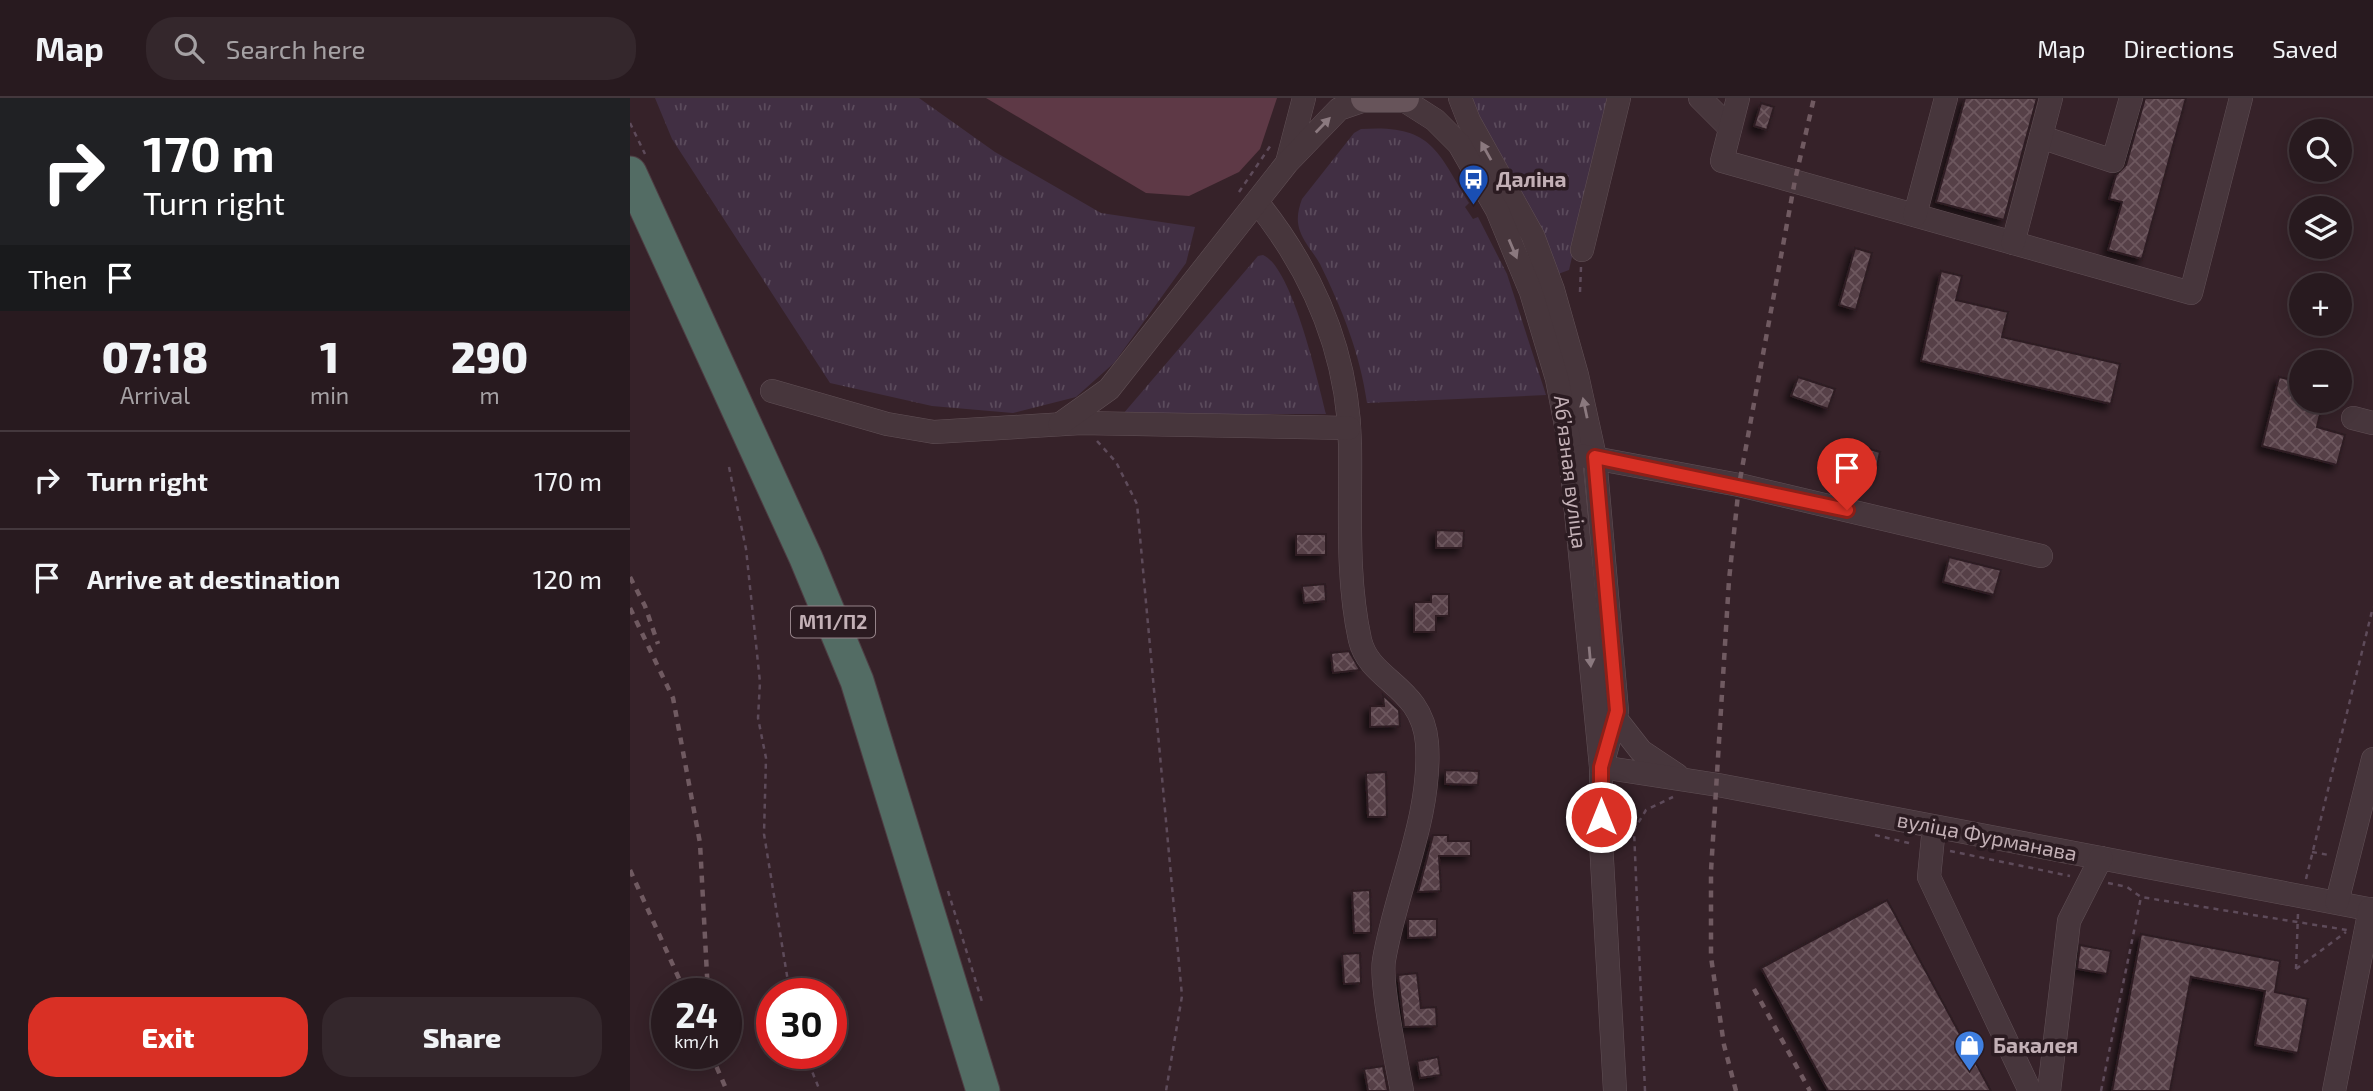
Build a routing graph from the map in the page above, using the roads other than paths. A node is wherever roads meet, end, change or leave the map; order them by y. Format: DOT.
graph roads {
  1 [pos="1304,98"];
  2 [pos="1460,98"];
  3 [pos="1619,98"];
  4 [pos="1700,98"];
  5 [pos="1738,98"];
  6 [pos="1946,98"];
  7 [pos="2051,98"];
  8 [pos="2131,98"];
  9 [pos="2241,98"];
  10 [pos="1366,99"];
  11 [pos="1404,99"];
  12 [pos="1730,128"];
  13 [pos="2041,138"];
  14 [pos="1287,163"];
  15 [pos="630,173"];
  16 [pos="1257,202"];
  17 [pos="1915,215"];
  18 [pos="2013,243"];
  19 [pos="1583,250"];
  20 [pos="772,391"];
  21 [pos="1058,426"];
  22 [pos="1349,428"];
  23 [pos="1571,455"];
  24 [pos="1595,457"];
  25 [pos="2041,555"];
  26 [pos="1616,719"];
  27 [pos="2373,759"];
  28 [pos="1601,767"];
  29 [pos="1681,788"];
  30 [pos="1933,837"];
  31 [pos="2101,858"];
  32 [pos="2337,902"];
  33 [pos="2371,909"];
  34 [pos="983,1091"];
  35 [pos="1402,1091"];
  36 [pos="1615,1091"];
  37 [pos="2029,1091"];
  38 [pos="2049,1091"];
  39 [pos="2334,1091"];
  1 -- 14 [label="street"];
  24 -- 2 [label="street, Абʼязная вуліца, one-way"];
  3 -- 19 [label="street"];
  4 -- 12 [label="street"];
  5 -- 12 [label="street"];
  6 -- 17 [label="street"];
  7 -- 13 [label="street"];
  8 -- 13 [label="street"];
  9 -- 18 [label="street"];
  10 -- 11 [label="main road, Абʼязная вуліца"];
  14 -- 10 [label="street, one-way"];
  11 -- 23 [label="street, Абʼязная вуліца, one-way"];
  12 -- 17 [label="street"];
  13 -- 18 [label="street"];
  14 -- 16 [label="street"];
  15 -- 34 [label="highway, М11/П2"];
  16 -- 21 [label="street"];
  16 -- 22 [label="street"];
  17 -- 18 [label="street"];
  20 -- 21 [label="street"];
  21 -- 22 [label="street"];
  22 -- 35 [label="street"];
  23 -- 24 [label="street"];
  23 -- 28 [label="street, Абʼязная вуліца, one-way"];
  24 -- 25 [label="street"];
  24 -- 26 [label="street, Абʼязная вуліца"];
  26 -- 28 [label="street, Абʼязная вуліца"];
  26 -- 29 [label="street"];
  27 -- 32 [label="street"];
  28 -- 29 [label="street, вуліца Фурманава"];
  28 -- 36 [label="street, Абʼязная вуліца"];
  29 -- 30 [label="street, вуліца Фурманава"];
  30 -- 31 [label="street, вуліца Фурманава"];
  30 -- 37 [label="street"];
  31 -- 32 [label="street, вуліца Фурманава"];
  31 -- 38 [label="street"];
  32 -- 33 [label="street, вуліца Фурманава"];
  33 -- 39 [label="street"];
}
